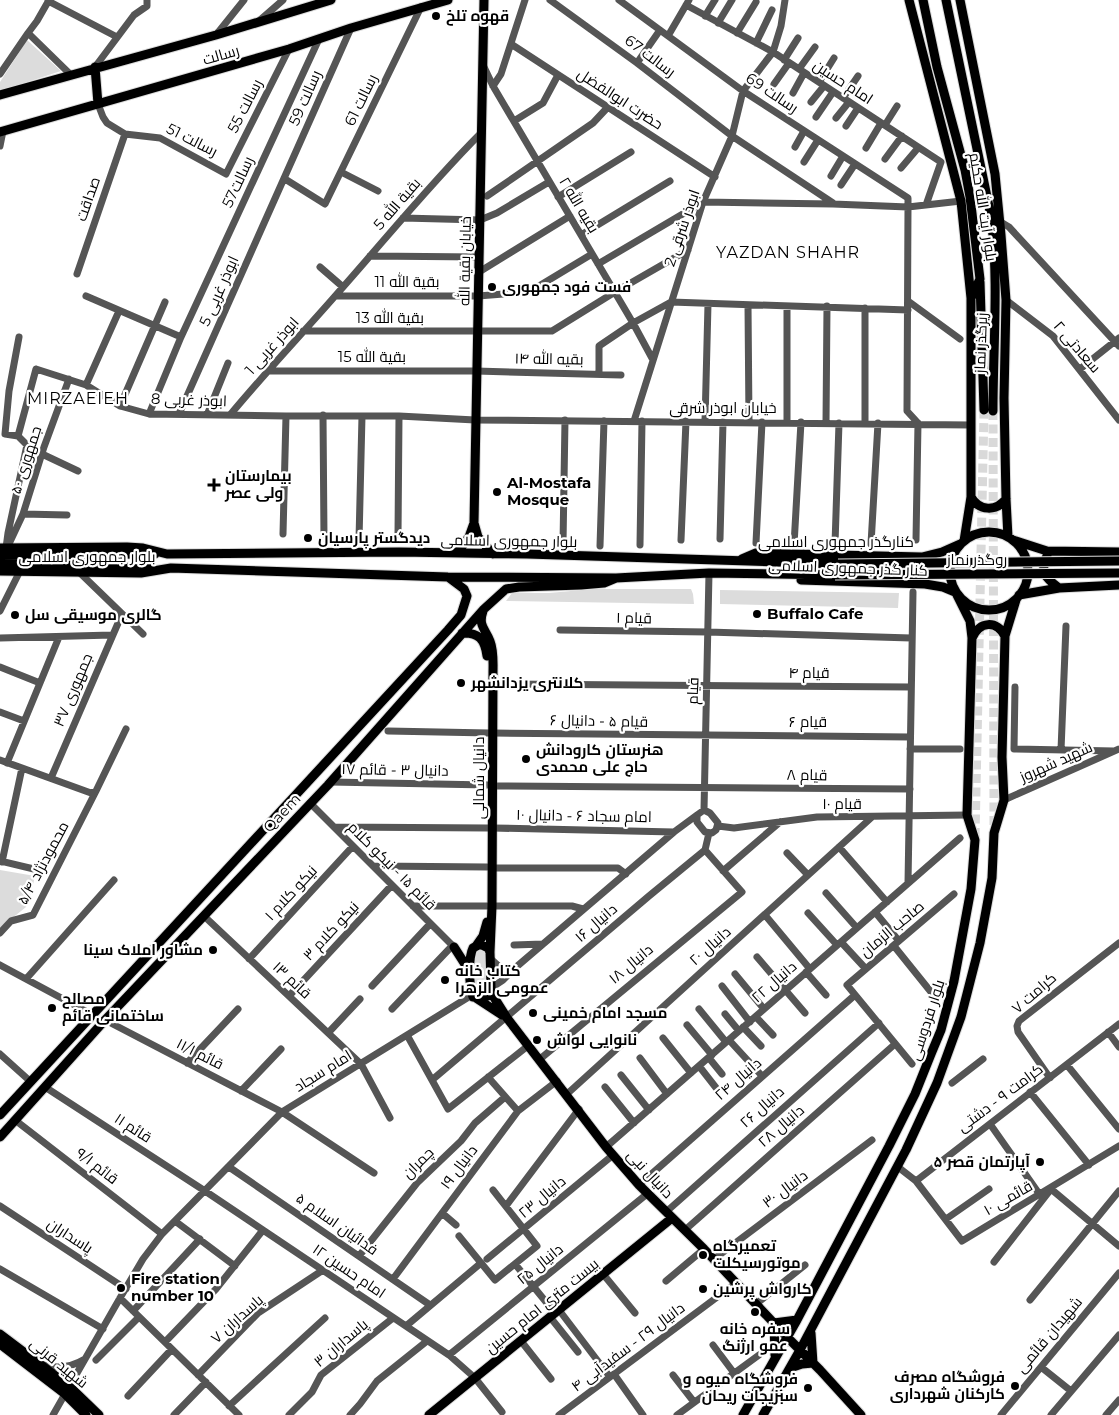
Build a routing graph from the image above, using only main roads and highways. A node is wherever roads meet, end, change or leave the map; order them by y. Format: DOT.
graph roads {
  1 [pos="332,0"];
  2 [pos="448,0"];
  3 [pos="484,0"];
  4 [pos="909,0"];
  5 [pos="946,0"];
  6 [pos="954,0"];
  7 [pos="960,0"];
  8 [pos="923,2"];
  9 [pos="970,51"];
  10 [pos="95,67"];
  11 [pos="0,94"];
  12 [pos="98,104"];
  13 [pos="1,131"];
  14 [pos="995,219"];
  15 [pos="996,275"];
  16 [pos="980,279"];
  17 [pos="971,298"];
  18 [pos="971,497"];
  19 [pos="1006,499"];
  20 [pos="474,523"];
  21 [pos="1010,538"];
  22 [pos="962,542"];
  23 [pos="2,550"];
  24 [pos="1052,551"];
  25 [pos="1119,552"];
  26 [pos="457,553"];
  27 [pos="168,554"];
  28 [pos="493,554"];
  29 [pos="922,557"];
  30 [pos="739,560"];
  31 [pos="1119,560"];
  32 [pos="0,564"];
  33 [pos="838,564"];
  34 [pos="171,568"];
  35 [pos="0,571"];
  36 [pos="740,573"];
  37 [pos="1119,573"];
  38 [pos="835,575"];
  39 [pos="448,577"];
  40 [pos="616,578"];
  41 [pos="925,584"];
  42 [pos="1119,585"];
  43 [pos="1059,588"];
  44 [pos="956,593"];
  45 [pos="1018,598"];
  46 [pos="484,609"];
  47 [pos="462,633"];
  48 [pos="1005,636"];
  49 [pos="972,638"];
  50 [pos="490,660"];
  51 [pos="491,733"];
  52 [pos="299,794"];
  53 [pos="310,803"];
  54 [pos="490,906"];
  55 [pos="474,947"];
  56 [pos="491,955"];
  57 [pos="470,972"];
  58 [pos="490,989"];
  59 [pos="474,996"];
  60 [pos="93,1015"];
  61 [pos="506,1018"];
  62 [pos="105,1020"];
  63 [pos="0,1116"];
  64 [pos="0,1136"];
  65 [pos="669,1215"];
  66 [pos="797,1320"];
  67 [pos="774,1323"];
  68 [pos="811,1330"];
  69 [pos="0,1334"];
  70 [pos="787,1337"];
  71 [pos="0,1344"];
  72 [pos="800,1350"];
  73 [pos="774,1359"];
  74 [pos="813,1363"];
  75 [pos="790,1368"];
  76 [pos="67,1390"];
  77 [pos="746,1414"];
  78 [pos="86,1415"];
  79 [pos="98,1415"];
  80 [pos="430,1415"];
  81 [pos="763,1415"];
  82 [pos="861,1415"];
  1 -- 10 [label="main road, رسالت"];
  2 -- 12 [label="main road, رسالت"];
  3 -- 20 [label="main road, خیابان بقیة الله"];
  4 -- 17 [label="main road"];
  5 -- 14 [label="main road, بلوار آیت الله حکیم"];
  6 -- 9 [label="main road"];
  7 -- 9 [label="main road"];
  8 -- 16 [label="main road, بلوار آیت الله حکیم"];
  9 -- 14 [label="main road"];
  10 -- 11 [label="main road, رسالت"];
  10 -- 12 [label="main road"];
  12 -- 13 [label="main road, رسالت"];
  14 -- 15 [label="main road, بلوار آیت الله حکیم"];
  14 -- 19 [label="main road"];
  15 -- 16 [label="main road, زیرگذر نماز"];
  16 -- 17 [label="main road, بلوار آیت الله حکیم"];
  17 -- 18 [label="main road, بلوار آیت الله حکیم"];
  18 -- 19 [label="main road"];
  18 -- 22 [label="main road, بلوار آیت الله حکیم"];
  19 -- 21 [label="main road"];
  20 -- 26 [label="main road, خیابان بقیة الله"];
  20 -- 28 [label="main road, خیابان بقیة الله"];
  21 -- 22 [label="main road"];
  21 -- 24 [label="main road"];
  21 -- 45 [label="main road"];
  22 -- 29 [label="main road, کنارگذر جمهوری اسلامی"];
  22 -- 44 [label="main road"];
  23 -- 27 [label="main road"];
  23 -- 27 [label="main road, بلوار جمهوری اسلامی"];
  24 -- 25 [label="main road"];
  24 -- 43 [label="main road"];
  26 -- 27 [label="main road, بلوار جمهوری اسلامی"];
  26 -- 28 [label="main road, بلوار جمهوری اسلامی"];
  28 -- 30 [label="main road, بلوار جمهوری اسلامی"];
  29 -- 30 [label="main road, کنارگذر جمهوری اسلامی"];
  29 -- 41 [label="main road"];
  30 -- 33 [label="main road, بلوار جمهوری اسلامی"];
  31 -- 33 [label="main road, روگذر نماز, bridge"];
  32 -- 34 [label="main road"];
  34 -- 35 [label="main road, بلوار جمهوری اسلامی"];
  34 -- 39 [label="main road, بلوار جمهوری اسلامی"];
  36 -- 38 [label="main road, بلوار جمهوری اسلامی"];
  36 -- 40 [label="main road, بلوار جمهوری اسلامی"];
  36 -- 41 [label="main road, کنار گذر جمهوری اسلامی"];
  37 -- 38 [label="main road, روگذر نماز, bridge"];
  39 -- 40 [label="main road, بلوار جمهوری اسلامی"];
  39 -- 52 [label="main road, Qaem"];
  40 -- 46 [label="main road, Qaem"];
  41 -- 44 [label="main road, کنار گذر جمهوری اسلامی"];
  42 -- 43 [label="main road"];
  43 -- 45 [label="main road"];
  44 -- 45 [label="main road"];
  44 -- 49 [label="main road, بلوار فردوسی"];
  45 -- 48 [label="main road, بلوار فردوسی"];
  46 -- 47 [label="main road, Qaem"];
  46 -- 50 [label="main road, دانیال شمالی"];
  47 -- 50 [label="main road, دانیال شمالی"];
  47 -- 53 [label="main road, Qaem"];
  48 -- 49 [label="main road"];
  48 -- 68 [label="main road, بلوار فردوسی"];
  49 -- 66 [label="main road, بلوار فردوسی"];
  50 -- 51 [label="main road, دانیال شمالی"];
  50 -- 51 [label="main road, دانیال شمالی"];
  51 -- 54 [label="main road, دانیال شمالی"];
  52 -- 53 [label="main road"];
  52 -- 60 [label="main road, Qaem"];
  53 -- 62 [label="main road, Qaem"];
  54 -- 55 [label="main road, دانیال شمالی"];
  54 -- 56 [label="main road, دانیال شمالی"];
  55 -- 56 [label="main road"];
  55 -- 57 [label="main road, دانیال شمالی"];
  55 -- 57 [label="main road"];
  56 -- 58 [label="main road, دانیال شمالی"];
  57 -- 59 [label="main road, دانیال شمالی"];
  58 -- 59 [label="main road"];
  58 -- 61 [label="main road, دانیال نبی"];
  59 -- 61 [label="main road, دانیال نبی"];
  60 -- 62 [label="main road"];
  60 -- 63 [label="main road, Qaem"];
  61 -- 65 [label="main road, دانیال نبی"];
  62 -- 64 [label="main road, Qaem"];
  65 -- 67 [label="main road, دانیال نبی"];
  65 -- 80 [label="main road, بیست متری امام حسین"];
  66 -- 67 [label="main road"];
  66 -- 70 [label="main road, بلوار فردوسی"];
  67 -- 70 [label="main road, دانیال نبی"];
  67 -- 73 [label="main road"];
  68 -- 72 [label="main road, بلوار فردوسی"];
  68 -- 74 [label="main road"];
  69 -- 76 [label="main road, شهید قرنی"];
  70 -- 72 [label="main road, دانیال نبی"];
  70 -- 73 [label="main road, بلوار فردوسی"];
  71 -- 76 [label="main road, شهید قرنی"];
  72 -- 74 [label="main road, دانیال نبی"];
  72 -- 75 [label="main road, بلوار فردوسی"];
  73 -- 77 [label="main road, بلوار فردوسی"];
  74 -- 75 [label="main road"];
  74 -- 82 [label="main road, دانیال نبی"];
  75 -- 81 [label="main road, بلوار فردوسی"];
  76 -- 78 [label="main road, شهید قرنی"];
  76 -- 79 [label="main road, شهید قرنی"];
}
